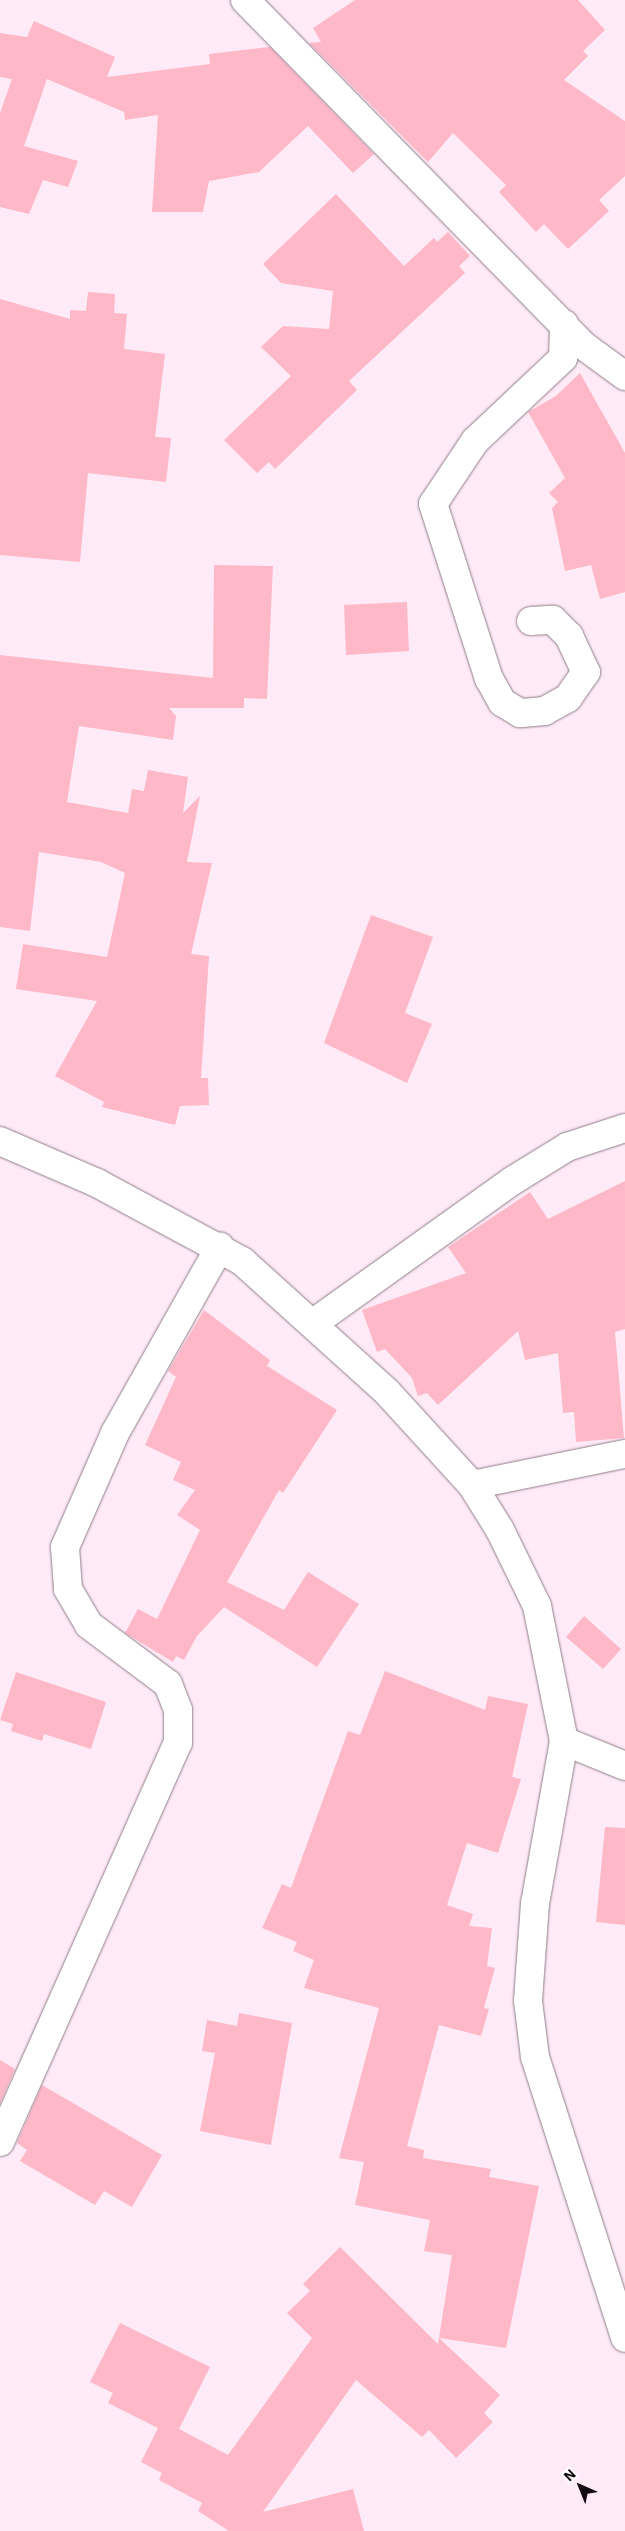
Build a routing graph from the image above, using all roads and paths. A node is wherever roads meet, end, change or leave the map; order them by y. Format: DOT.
graph roads {
  1 [pos="245,0"];
  2 [pos="564,324"];
  3 [pos="625,376"];
  4 [pos="531,621"];
  5 [pos="625,1128"];
  6 [pos="0,1141"];
  7 [pos="220,1247"];
  8 [pos="314,1322"];
  9 [pos="625,1454"];
  10 [pos="472,1485"];
  11 [pos="564,1741"];
  12 [pos="625,1766"];
  13 [pos="0,2142"];
  14 [pos="625,2338"];
  1 -- 2 [label="street"];
  2 -- 3 [label="street"];
  2 -- 4 [label="street"];
  5 -- 8 [label="street"];
  6 -- 7 [label="street"];
  7 -- 8 [label="street"];
  7 -- 13 [label="street"];
  8 -- 10 [label="street"];
  9 -- 10 [label="street"];
  10 -- 11 [label="street"];
  11 -- 12 [label="street"];
  11 -- 14 [label="street"];
}
